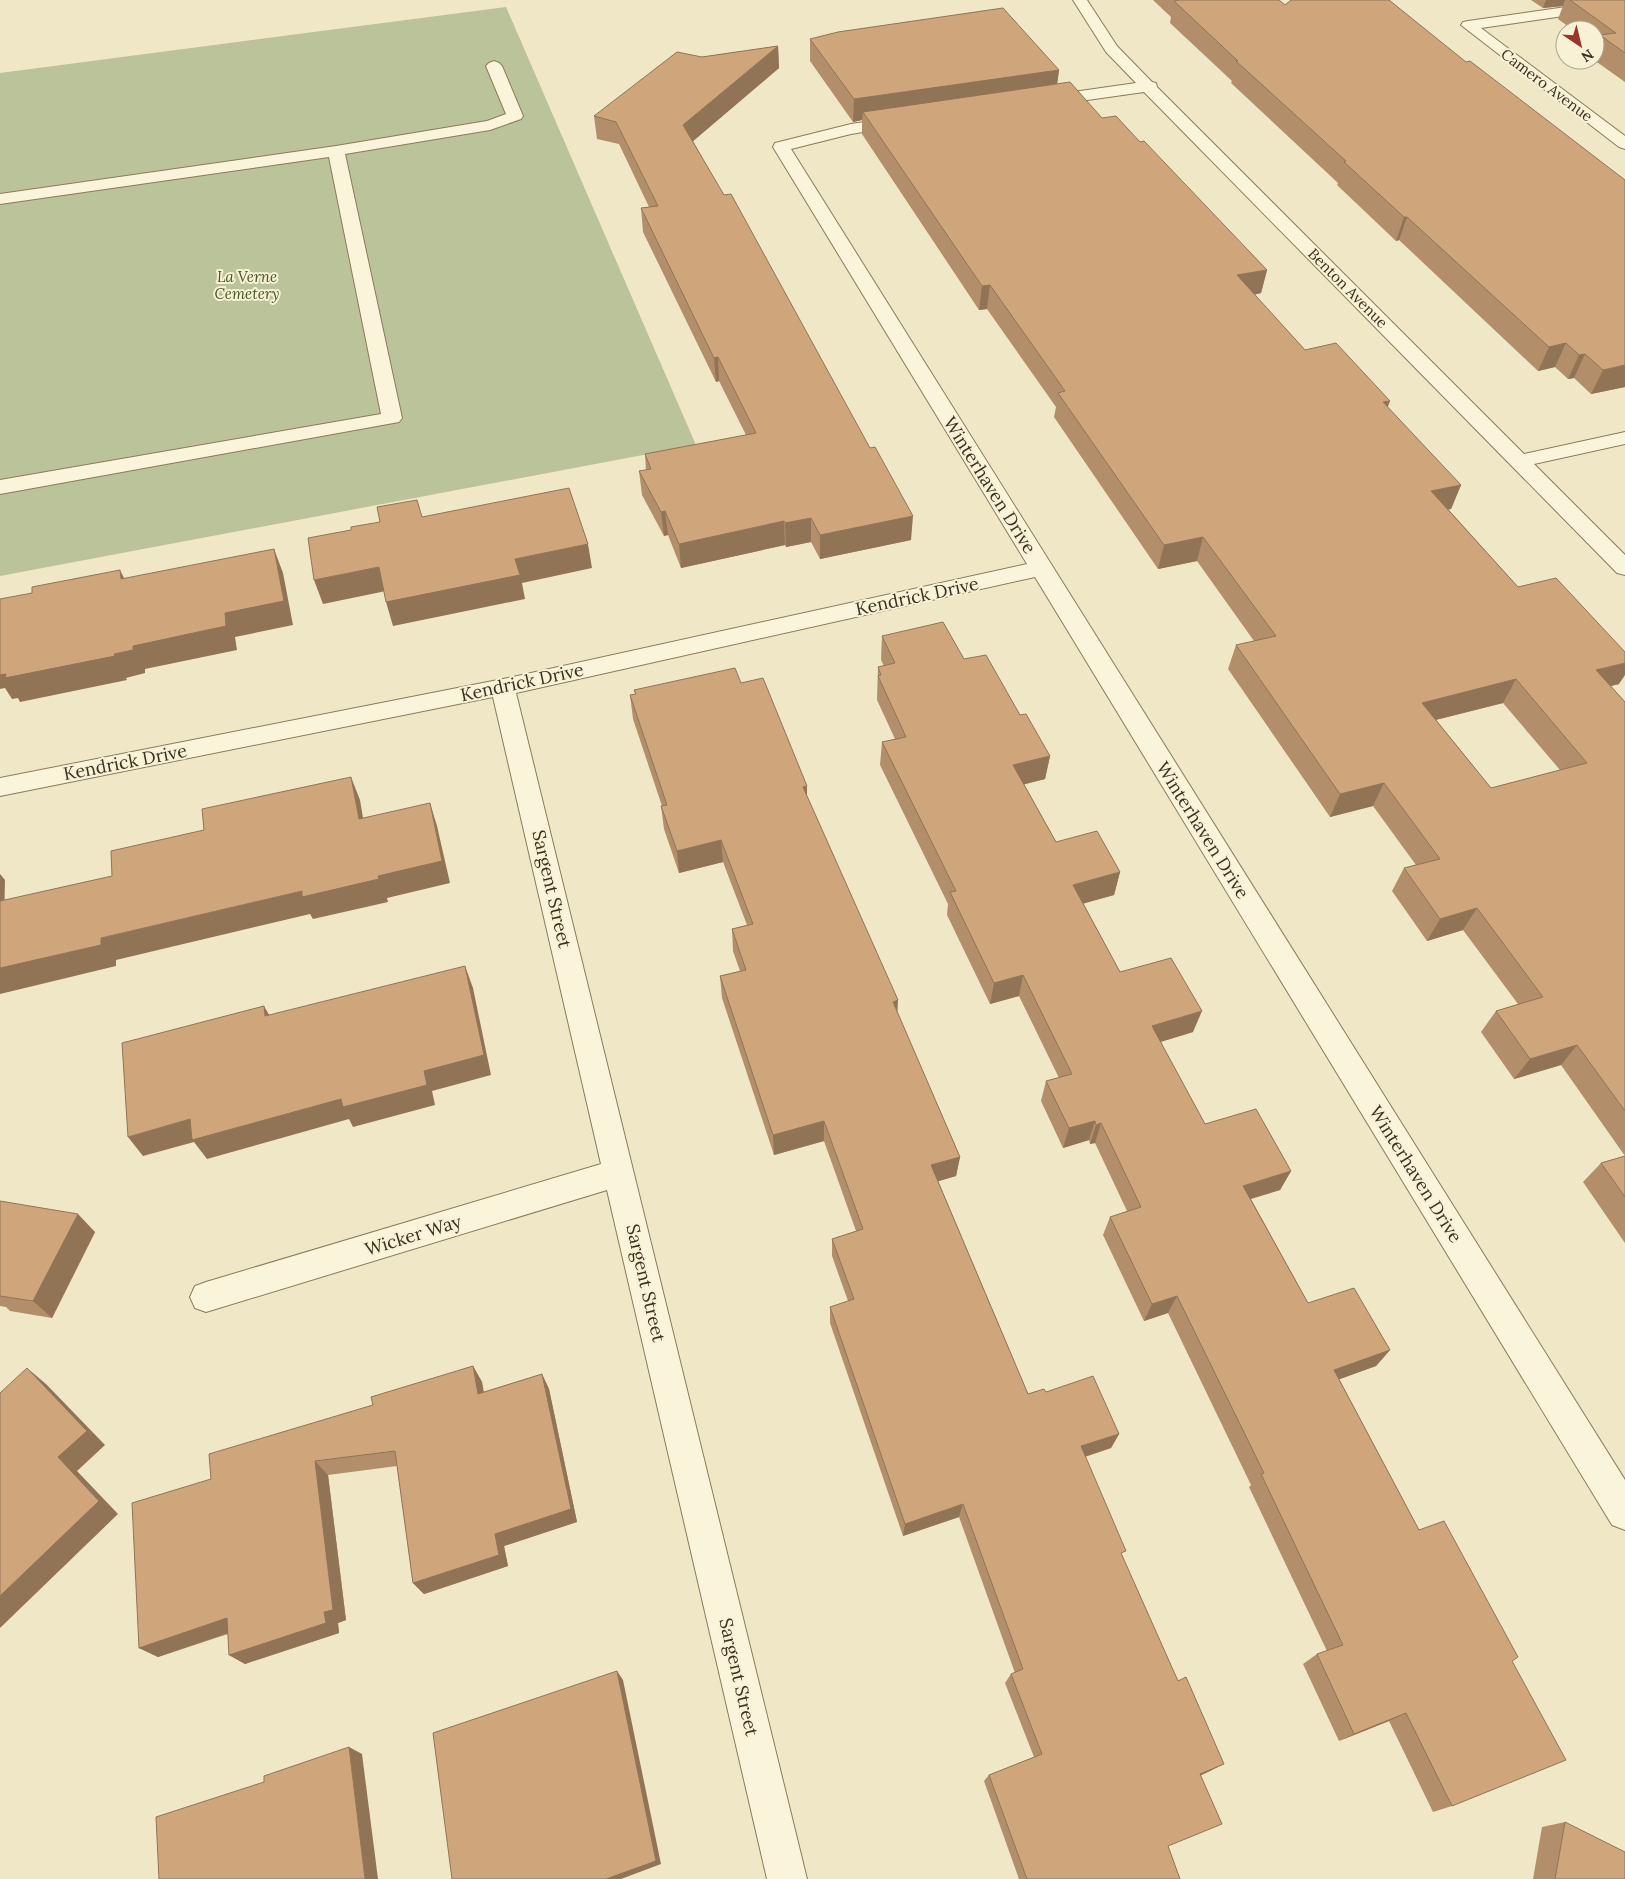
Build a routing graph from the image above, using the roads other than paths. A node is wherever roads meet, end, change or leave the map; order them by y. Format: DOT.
graph roads {
  1 [pos="1080,0"];
  2 [pos="1625,3"];
  3 [pos="494,66"];
  4 [pos="1150,86"];
  5 [pos="1034,103"];
  6 [pos="918,120"];
  7 [pos="1625,144"];
  8 [pos="336,151"];
  9 [pos="0,198"];
  10 [pos="1625,438"];
  11 [pos="1519,461"];
  12 [pos="0,487"];
  13 [pos="1042,568"];
  14 [pos="1625,568"];
  15 [pos="503,687"];
  16 [pos="0,787"];
  17 [pos="620,1172"];
  18 [pos="206,1297"];
  19 [pos="1625,1512"];
  20 [pos="786,1879"];
  1 -- 4 [label="street, Benton Avenue"];
  2 -- 7 [label="street, Camero Avenue"];
  3 -- 8 [label="street"];
  4 -- 5 [label="street"];
  4 -- 11 [label="street, Benton Avenue"];
  6 -- 13 [label="street, Winterhaven Drive"];
  8 -- 9 [label="street"];
  8 -- 12 [label="street"];
  10 -- 11 [label="street"];
  11 -- 14 [label="street, Benton Avenue"];
  13 -- 15 [label="street, Kendrick Drive"];
  13 -- 19 [label="street, Winterhaven Drive"];
  15 -- 16 [label="street, Kendrick Drive"];
  15 -- 17 [label="street, Sargent Street"];
  17 -- 18 [label="street, Wicker Way"];
  17 -- 20 [label="street, Sargent Street"];
}
